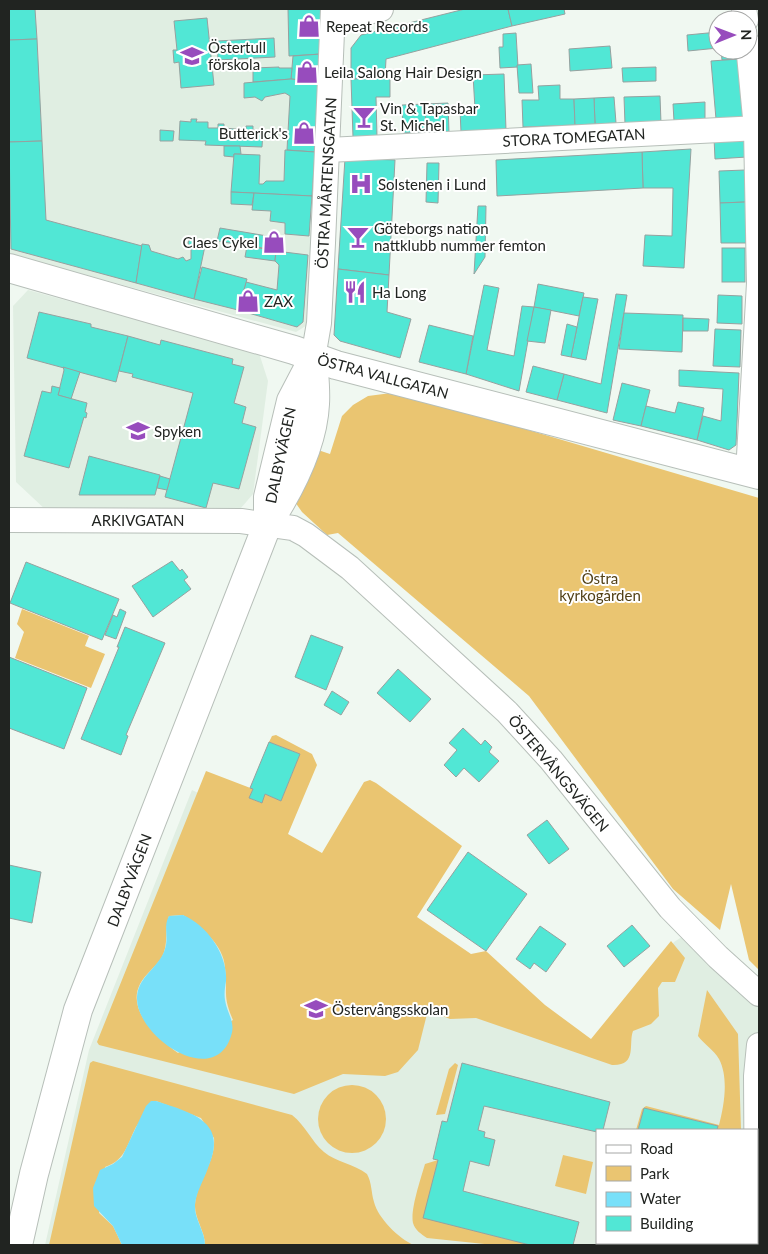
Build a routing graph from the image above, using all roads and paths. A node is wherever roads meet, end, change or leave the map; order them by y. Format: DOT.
graph roads {
  1 [pos="381,9"];
  2 [pos="333,14"];
  3 [pos="750,60"];
  4 [pos="757,128"];
  5 [pos="328,150"];
  6 [pos="9,268"];
  7 [pos="759,282"];
  8 [pos="313,358"];
  9 [pos="752,467"];
  10 [pos="9,520"];
  11 [pos="268,523"];
  12 [pos="759,994"];
  13 [pos="759,1045"];
  14 [pos="756,1129"];
  15 [pos="18,1245"];
  1 -- 2 [label="street"];
  2 -- 5 [label="street, ÖSTRA MÅRTENSGATAN"];
  3 -- 4 [label="street"];
  4 -- 5 [label="street, STORA TOMEGATAN"];
  4 -- 7 [label="street"];
  5 -- 8 [label="street, ÖSTRA MÅRTENSGATAN"];
  6 -- 8 [label="street, ÖSTRA VALLGATAN"];
  7 -- 9 [label="street"];
  8 -- 9 [label="street, ÖSTRA VALLGATAN"];
  8 -- 11 [label="street, DALBYVÄGEN"];
  10 -- 11 [label="street, ARKIVGATAN"];
  11 -- 12 [label="street, ÖSTERVÅNGSVÄGEN"];
  11 -- 15 [label="street, DALBYVÄGEN"];
  13 -- 14 [label="street"];
}
